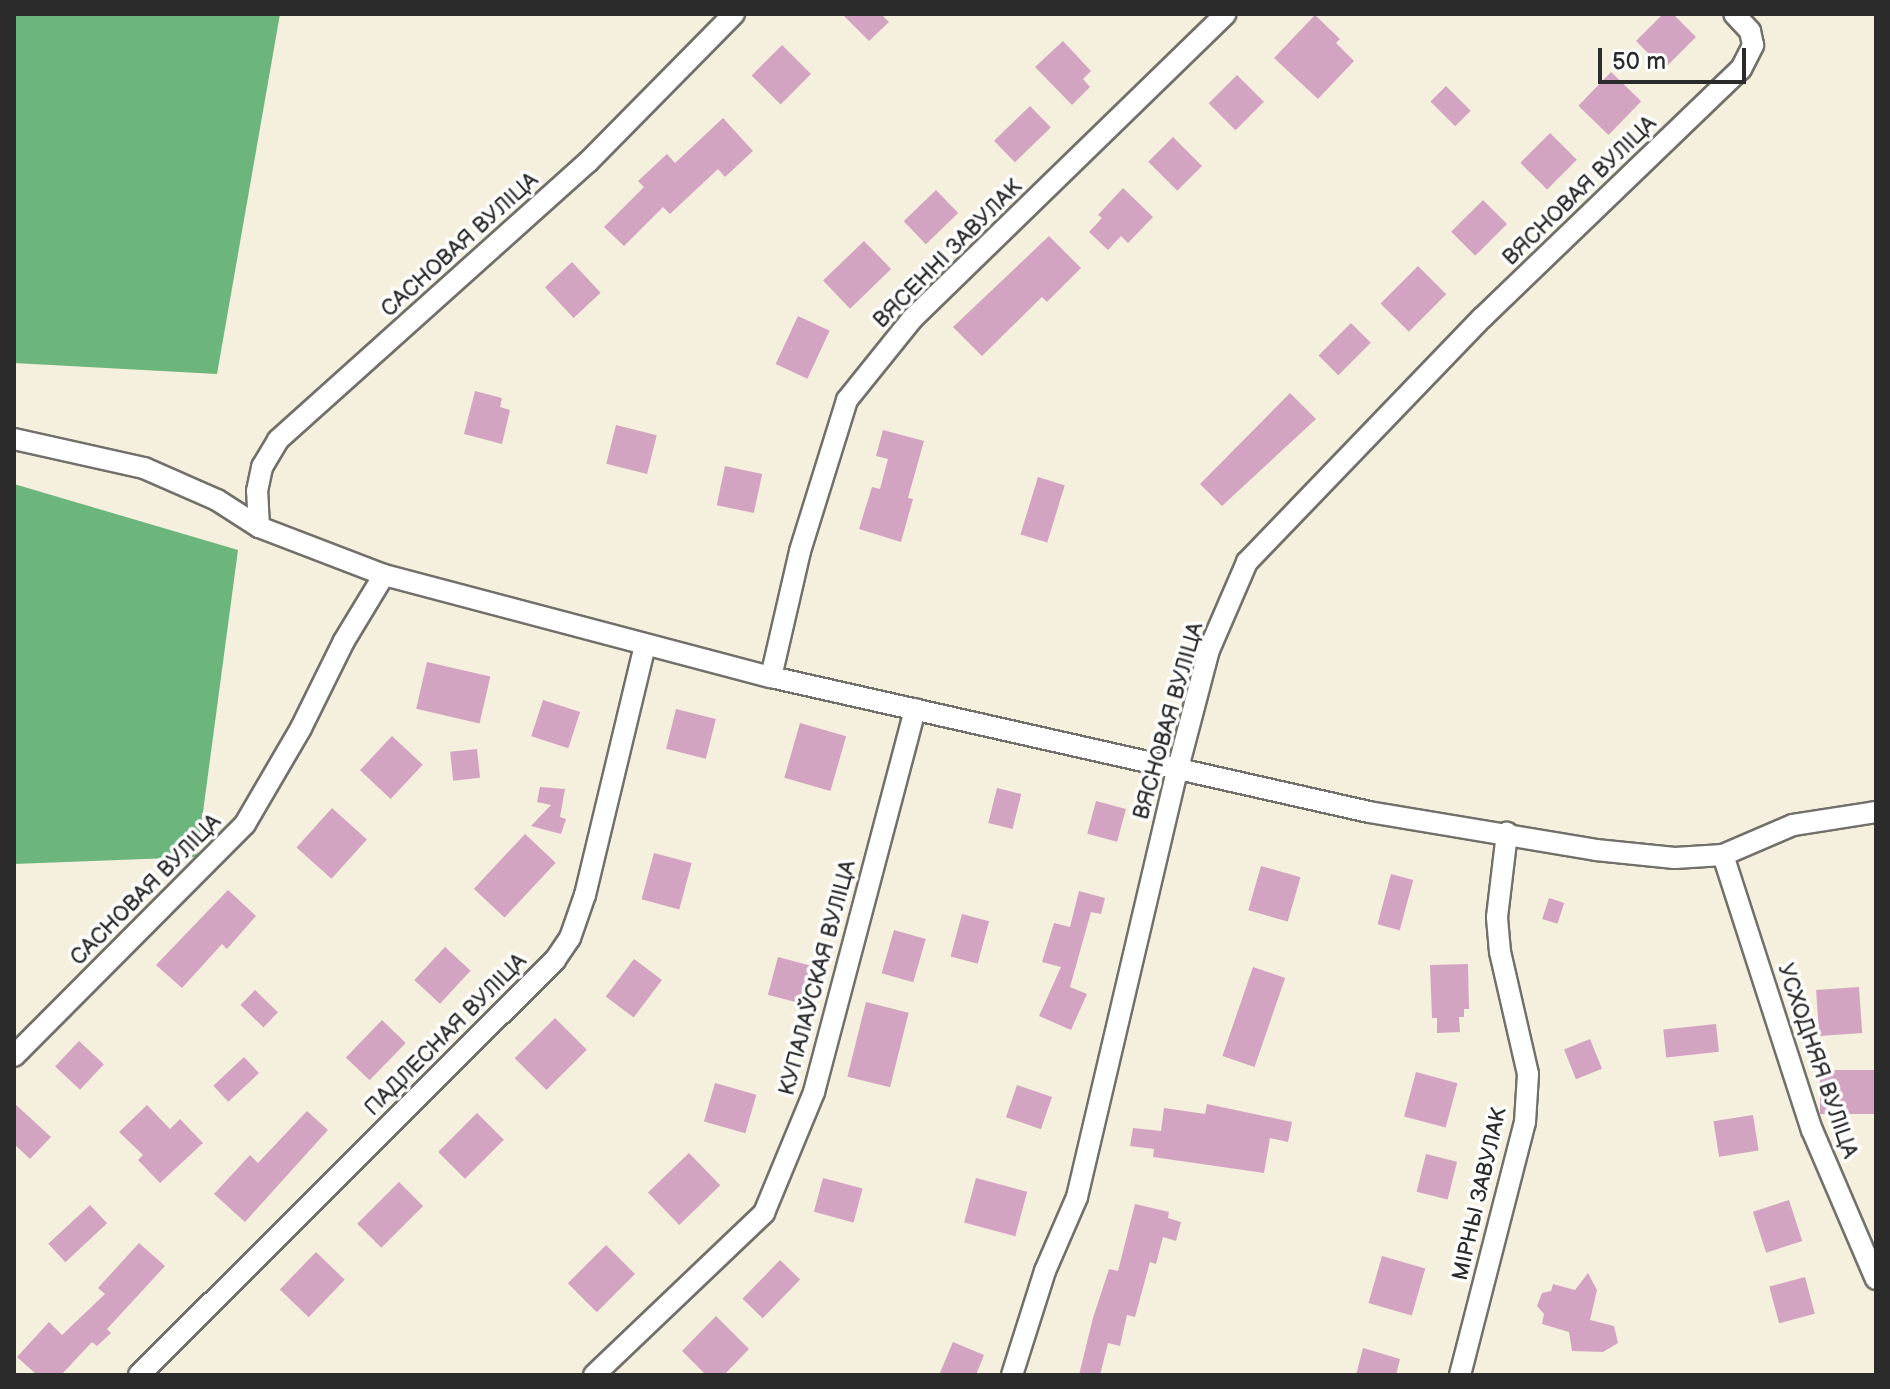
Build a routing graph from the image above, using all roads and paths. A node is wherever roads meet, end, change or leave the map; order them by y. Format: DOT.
graph roads {
  1 [pos="734,14"];
  2 [pos="1226,14"];
  3 [pos="1734,14"];
  4 [pos="14,439"];
  5 [pos="259,527"];
  6 [pos="384,575"];
  7 [pos="645,646"];
  8 [pos="771,677"];
  9 [pos="915,709"];
  10 [pos="1178,768"];
  11 [pos="1876,812"];
  12 [pos="1507,833"];
  13 [pos="1723,855"];
  14 [pos="14,1056"];
  15 [pos="1876,1279"];
  16 [pos="139,1375"];
  17 [pos="594,1375"];
  18 [pos="1012,1375"];
  19 [pos="1460,1375"];
  1 -- 5 [label="street, САСНОВАЯ ВУЛІЦА"];
  2 -- 8 [label="street, ВЯСЕННІ ЗАВУЛАК"];
  3 -- 10 [label="street, ВЯСНОВАЯ ВУЛІЦА"];
  4 -- 5 [label="street"];
  5 -- 6 [label="street"];
  6 -- 7 [label="street"];
  6 -- 14 [label="street, САСНОВАЯ ВУЛІЦА"];
  7 -- 8 [label="street"];
  7 -- 16 [label="street, ПАДЛЕСНАЯ ВУЛІЦА"];
  8 -- 9 [label="street"];
  9 -- 10 [label="street"];
  9 -- 17 [label="street, КУПАЛАЎСКАЯ ВУЛІЦА"];
  10 -- 12 [label="street"];
  10 -- 18 [label="street, ВЯСНОВАЯ ВУЛІЦА"];
  11 -- 13 [label="street"];
  12 -- 13 [label="street"];
  12 -- 19 [label="street, МІРНЫ ЗАВУЛАК"];
  13 -- 15 [label="street, УСХОДНЯЯ ВУЛІЦА"];
}
